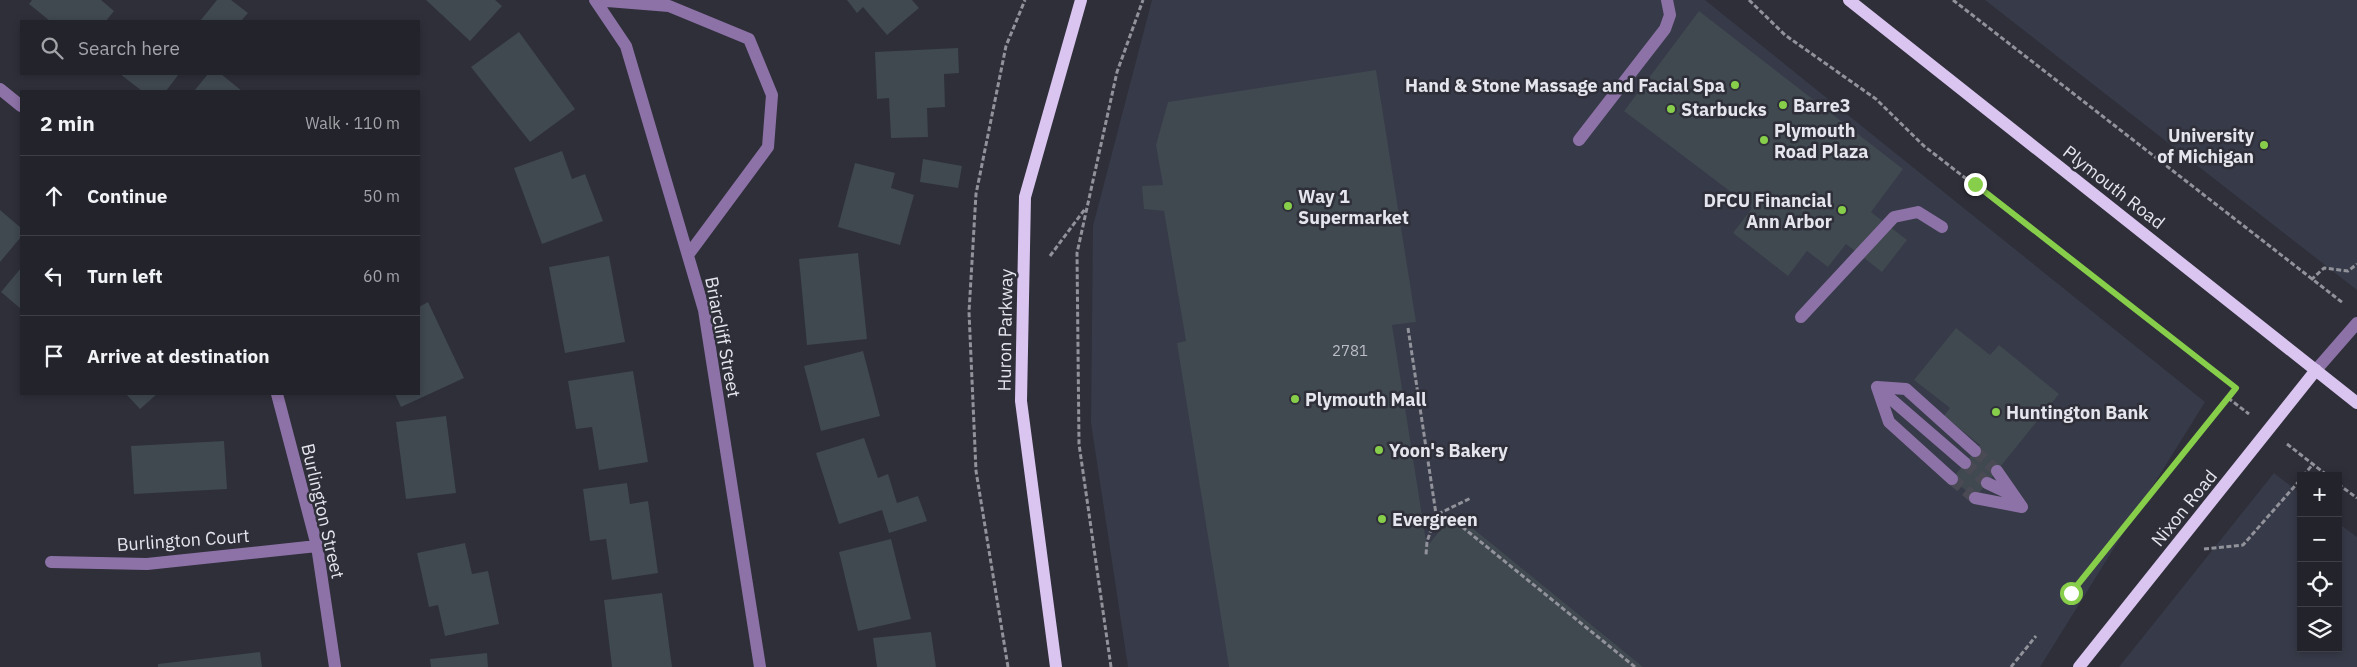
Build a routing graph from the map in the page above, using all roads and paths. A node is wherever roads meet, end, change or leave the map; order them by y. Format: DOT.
graph roads {
  1 [pos="595,0"];
  2 [pos="1025,0"];
  3 [pos="1081,0"];
  4 [pos="1143,0"];
  5 [pos="1667,0"];
  6 [pos="1750,0"];
  7 [pos="1849,0"];
  8 [pos="1953,0"];
  9 [pos="0,89"];
  10 [pos="20,105"];
  11 [pos="1579,140"];
  12 [pos="1087,206"];
  13 [pos="1942,227"];
  14 [pos="688,255"];
  15 [pos="2357,264"];
  16 [pos="2311,280"];
  17 [pos="1024,290"];
  18 [pos="2334,296"];
  19 [pos="1801,317"];
  20 [pos="2357,322"];
  21 [pos="1408,328"];
  22 [pos="2316,370"];
  23 [pos="1877,387"];
  24 [pos="277,395"];
  25 [pos="2228,398"];
  26 [pos="2357,403"];
  27 [pos="2238,406"];
  28 [pos="2296,450"];
  29 [pos="1975,451"];
  30 [pos="1965,464"];
  31 [pos="2314,464"];
  32 [pos="1997,471"];
  33 [pos="2307,472"];
  34 [pos="2323,472"];
  35 [pos="1952,479"];
  36 [pos="1987,483"];
  37 [pos="2297,484"];
  38 [pos="2342,487"];
  39 [pos="1471,498"];
  40 [pos="1975,498"];
  41 [pos="2357,498"];
  42 [pos="2022,507"];
  43 [pos="1436,514"];
  44 [pos="2243,545"];
  45 [pos="317,546"];
  46 [pos="1426,555"];
  47 [pos="51,562"];
  48 [pos="2071,593"];
  49 [pos="2036,636"];
  50 [pos="335,667"];
  51 [pos="760,667"];
  52 [pos="1008,667"];
  53 [pos="1056,667"];
  54 [pos="1111,667"];
  55 [pos="1635,667"];
  56 [pos="2011,667"];
  57 [pos="2080,667"];
  1 -- 14 [label="street, Briarcliff Street"];
  1 -- 14 [label="street"];
  2 -- 52 [label="path"];
  3 -- 17 [label="main road, Huron Parkway"];
  4 -- 12 [label="path"];
  5 -- 11 [label="street"];
  6 -- 25 [label="path"];
  7 -- 22 [label="main road, Plymouth Road"];
  8 -- 16 [label="path"];
  9 -- 10 [label="street"];
  12 -- 17 [label="path"];
  12 -- 54 [label="path"];
  13 -- 19 [label="street"];
  14 -- 51 [label="street, Briarcliff Street"];
  15 -- 16 [label="path"];
  16 -- 18 [label="path"];
  17 -- 53 [label="main road, Huron Parkway"];
  20 -- 22 [label="street"];
  21 -- 43 [label="path"];
  22 -- 26 [label="main road, Plymouth Road"];
  22 -- 57 [label="main road, Nixon Road"];
  23 -- 29 [label="street"];
  23 -- 30 [label="street"];
  23 -- 35 [label="street"];
  24 -- 45 [label="street, Burlington Street"];
  25 -- 27 [label="path"];
  25 -- 48 [label="path"];
  28 -- 31 [label="path"];
  31 -- 33 [label="path"];
  31 -- 34 [label="path"];
  32 -- 42 [label="street"];
  36 -- 42 [label="street"];
  37 -- 44 [label="path"];
  38 -- 41 [label="path"];
  39 -- 43 [label="path"];
  40 -- 42 [label="street"];
  43 -- 46 [label="path"];
  43 -- 55 [label="path"];
  45 -- 47 [label="street, Burlington Court"];
  45 -- 50 [label="street, Burlington Street"];
  49 -- 56 [label="path"];
}
